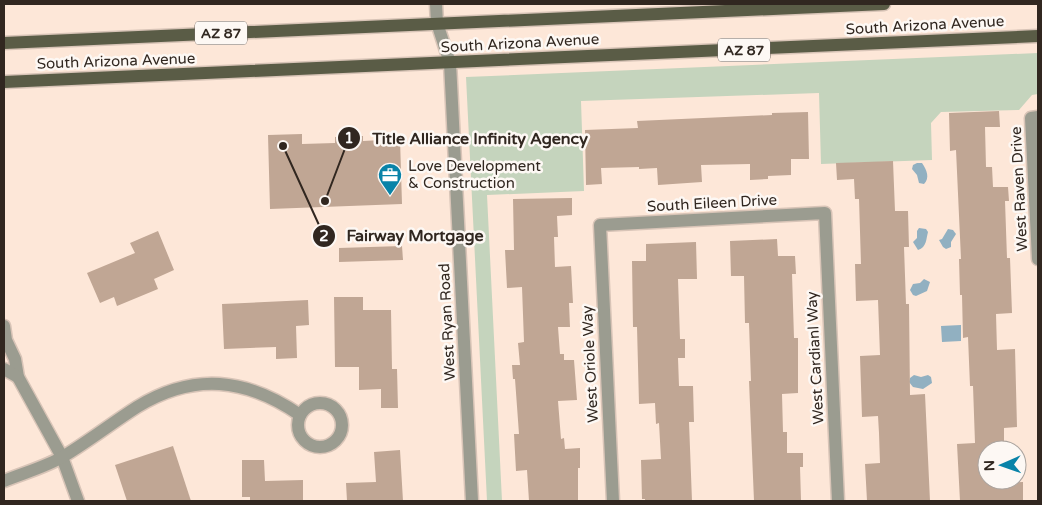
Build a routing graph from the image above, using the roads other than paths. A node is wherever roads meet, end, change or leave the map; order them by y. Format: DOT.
graph roads {
  1 [pos="436,4"];
  2 [pos="884,4"];
  3 [pos="437,23"];
  4 [pos="1038,36"];
  5 [pos="4,43"];
  6 [pos="450,63"];
  7 [pos="4,82"];
  8 [pos="1035,118"];
  9 [pos="825,213"];
  10 [pos="600,225"];
  11 [pos="1038,259"];
  12 [pos="4,326"];
  13 [pos="4,369"];
  14 [pos="18,377"];
  15 [pos="300,415"];
  16 [pos="62,457"];
  17 [pos="4,481"];
  18 [pos="78,501"];
  19 [pos="472,501"];
  20 [pos="613,501"];
  21 [pos="838,501"];
  1 -- 3 [label="street, West Ryan Road"];
  2 -- 3 [label="main road, South Arizona Avenue / AZ 87"];
  3 -- 5 [label="main road, South Arizona Avenue / AZ 87"];
  3 -- 6 [label="street, West Ryan Road"];
  4 -- 6 [label="main road, South Arizona Avenue / AZ 87"];
  6 -- 7 [label="main road, South Arizona Avenue / AZ 87"];
  6 -- 19 [label="street, West Ryan Road"];
  8 -- 11 [label="street, West Raven Drive"];
  9 -- 10 [label="street, South Eileen Drive"];
  9 -- 21 [label="street, West Cardianl Way"];
  10 -- 20 [label="street, West Oriole Way"];
  12 -- 14 [label="street"];
  13 -- 14 [label="street"];
  14 -- 16 [label="street"];
  15 -- 16 [label="street"];
  16 -- 17 [label="street"];
  16 -- 18 [label="street"];
}
